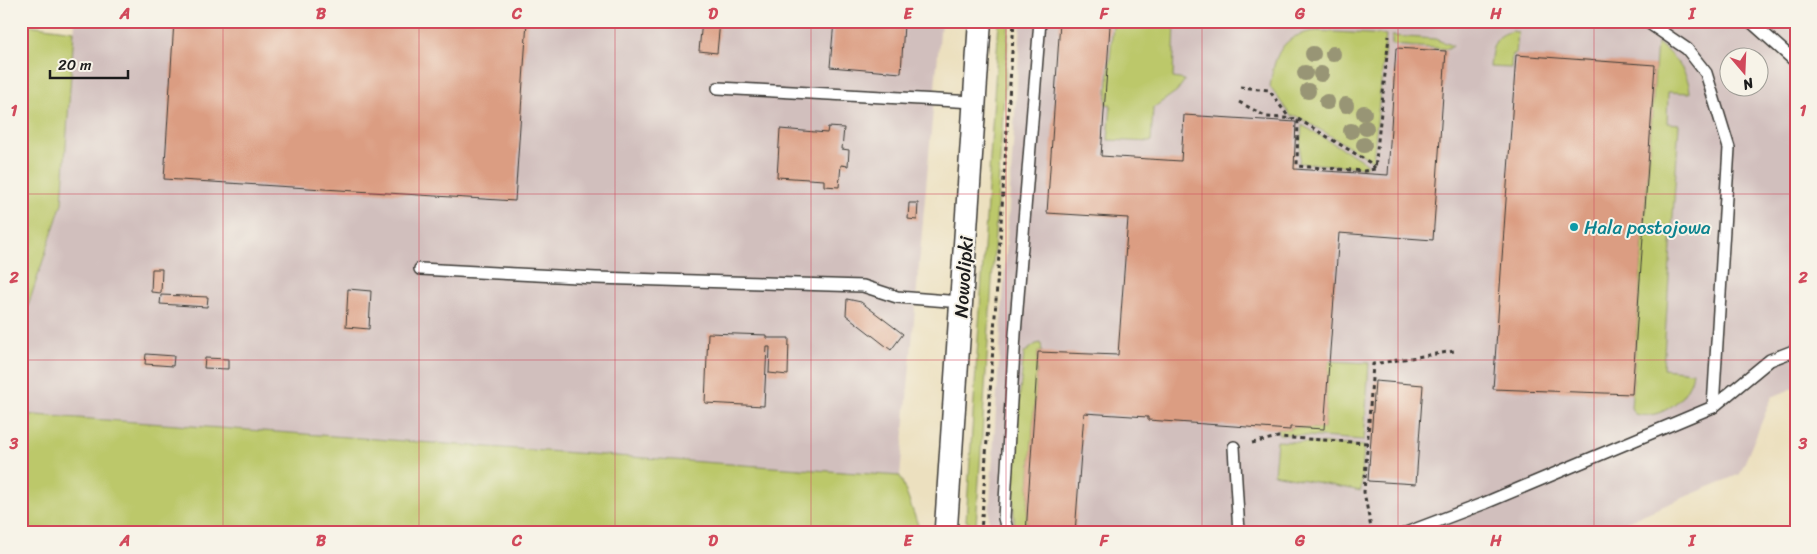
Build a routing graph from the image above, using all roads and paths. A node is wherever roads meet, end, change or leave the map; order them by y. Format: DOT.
graph roads {
  1 [pos="980,21"];
  2 [pos="1014,21"];
  3 [pos="1040,21"];
  4 [pos="1646,21"];
  5 [pos="1750,21"];
  6 [pos="1390,36"];
  7 [pos="1796,62"];
  8 [pos="1240,87"];
  9 [pos="718,88"];
  10 [pos="974,102"];
  11 [pos="1239,102"];
  12 [pos="1290,119"];
  13 [pos="1298,119"];
  14 [pos="1375,169"];
  15 [pos="420,269"];
  16 [pos="961,302"];
  17 [pos="1796,350"];
  18 [pos="1454,351"];
  19 [pos="1713,407"];
  20 [pos="1367,443"];
  21 [pos="1234,447"];
  22 [pos="949,533"];
  23 [pos="981,533"];
  24 [pos="1008,533"];
  25 [pos="1238,533"];
  26 [pos="1372,533"];
  27 [pos="1406,533"];
  1 -- 10 [label="street, Nowolipki"];
  2 -- 23 [label="path"];
  3 -- 24 [label="lane"];
  4 -- 19 [label="lane"];
  5 -- 7 [label="lane"];
  6 -- 14 [label="path"];
  8 -- 12 [label="path"];
  9 -- 10 [label="lane"];
  10 -- 16 [label="street, Nowolipki"];
  11 -- 12 [label="path"];
  12 -- 13 [label="path"];
  13 -- 14 [label="path"];
  13 -- 14 [label="path"];
  15 -- 16 [label="lane"];
  16 -- 22 [label="street, Nowolipki"];
  17 -- 19 [label="lane"];
  18 -- 20 [label="path"];
  19 -- 27 [label="lane"];
  20 -- 21 [label="path"];
  20 -- 26 [label="path"];
  21 -- 25 [label="lane"];
}
